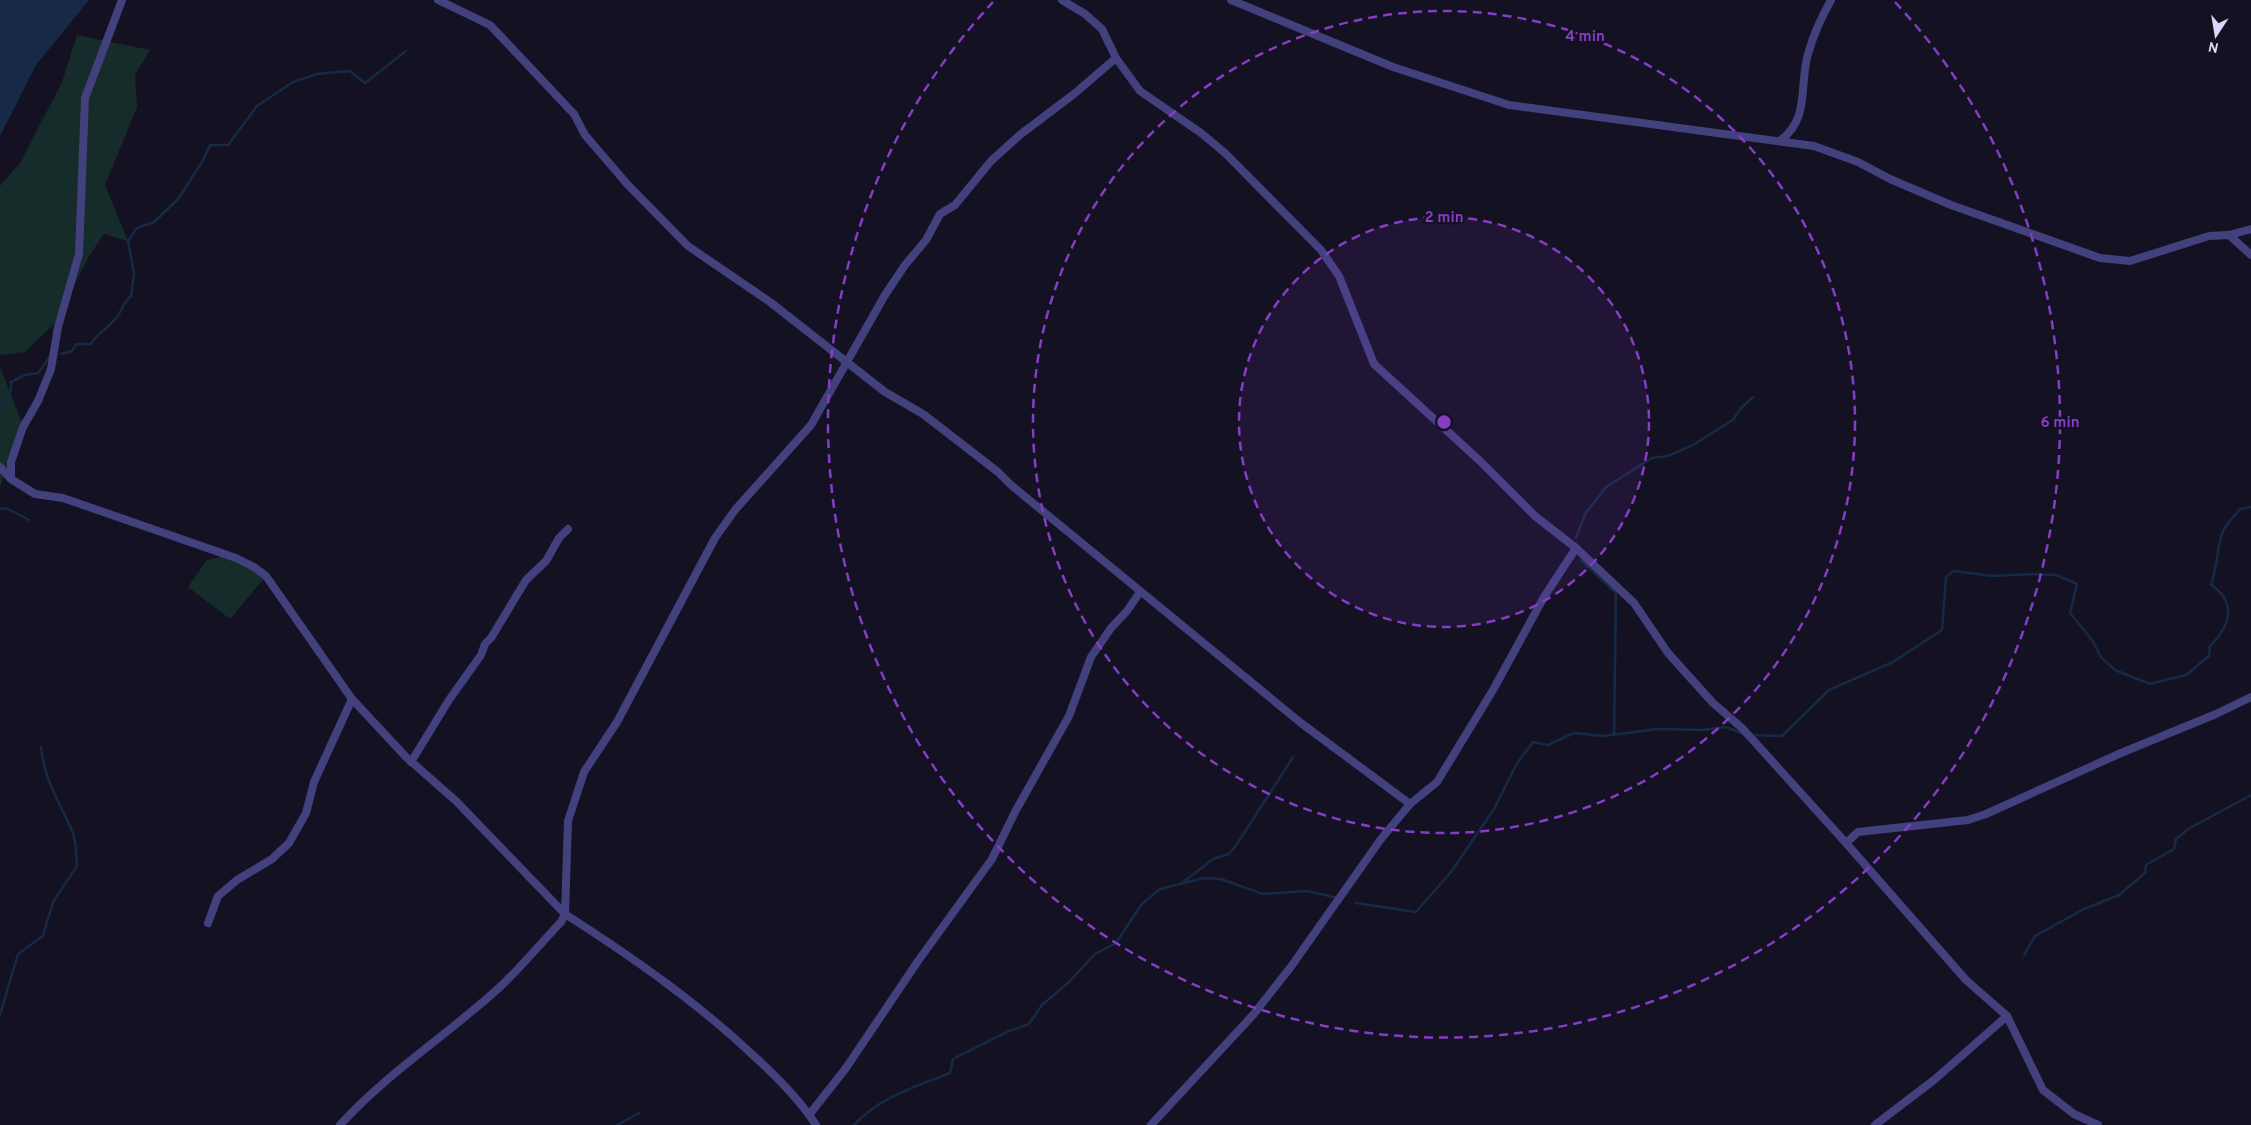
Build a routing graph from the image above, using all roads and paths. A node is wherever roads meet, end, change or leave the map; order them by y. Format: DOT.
graph roads {
  1 [pos="122,0"];
  2 [pos="438,0"];
  3 [pos="1062,0"];
  4 [pos="1231,0"];
  5 [pos="1831,0"];
  6 [pos="1116,58"];
  7 [pos="1781,140"];
  8 [pos="2251,228"];
  9 [pos="2228,234"];
  10 [pos="2251,255"];
  11 [pos="846,363"];
  12 [pos="0,468"];
  13 [pos="11,479"];
  14 [pos="568,529"];
  15 [pos="1576,548"];
  16 [pos="1140,592"];
  17 [pos="2251,696"];
  18 [pos="352,699"];
  19 [pos="411,762"];
  20 [pos="1410,804"];
  21 [pos="1846,842"];
  22 [pos="565,914"];
  23 [pos="208,923"];
  24 [pos="2007,1016"];
  25 [pos="809,1115"];
  26 [pos="340,1125"];
  27 [pos="816,1125"];
  28 [pos="1151,1125"];
  29 [pos="1876,1125"];
  30 [pos="2098,1125"];
  1 -- 13 [label="street"];
  2 -- 11 [label="street"];
  3 -- 6 [label="street"];
  4 -- 7 [label="street"];
  5 -- 7 [label="street"];
  6 -- 11 [label="street"];
  6 -- 15 [label="street"];
  7 -- 9 [label="street"];
  8 -- 9 [label="street"];
  9 -- 10 [label="street"];
  11 -- 16 [label="street"];
  11 -- 22 [label="street"];
  12 -- 13 [label="street"];
  13 -- 18 [label="street"];
  14 -- 19 [label="street"];
  15 -- 20 [label="street"];
  15 -- 21 [label="street"];
  16 -- 20 [label="street"];
  16 -- 25 [label="street"];
  17 -- 21 [label="street"];
  18 -- 19 [label="street"];
  18 -- 23 [label="street"];
  19 -- 22 [label="street"];
  20 -- 28 [label="street"];
  21 -- 24 [label="street"];
  22 -- 25 [label="street"];
  22 -- 26 [label="street"];
  24 -- 29 [label="street"];
  24 -- 30 [label="street"];
  25 -- 27 [label="street"];
}
